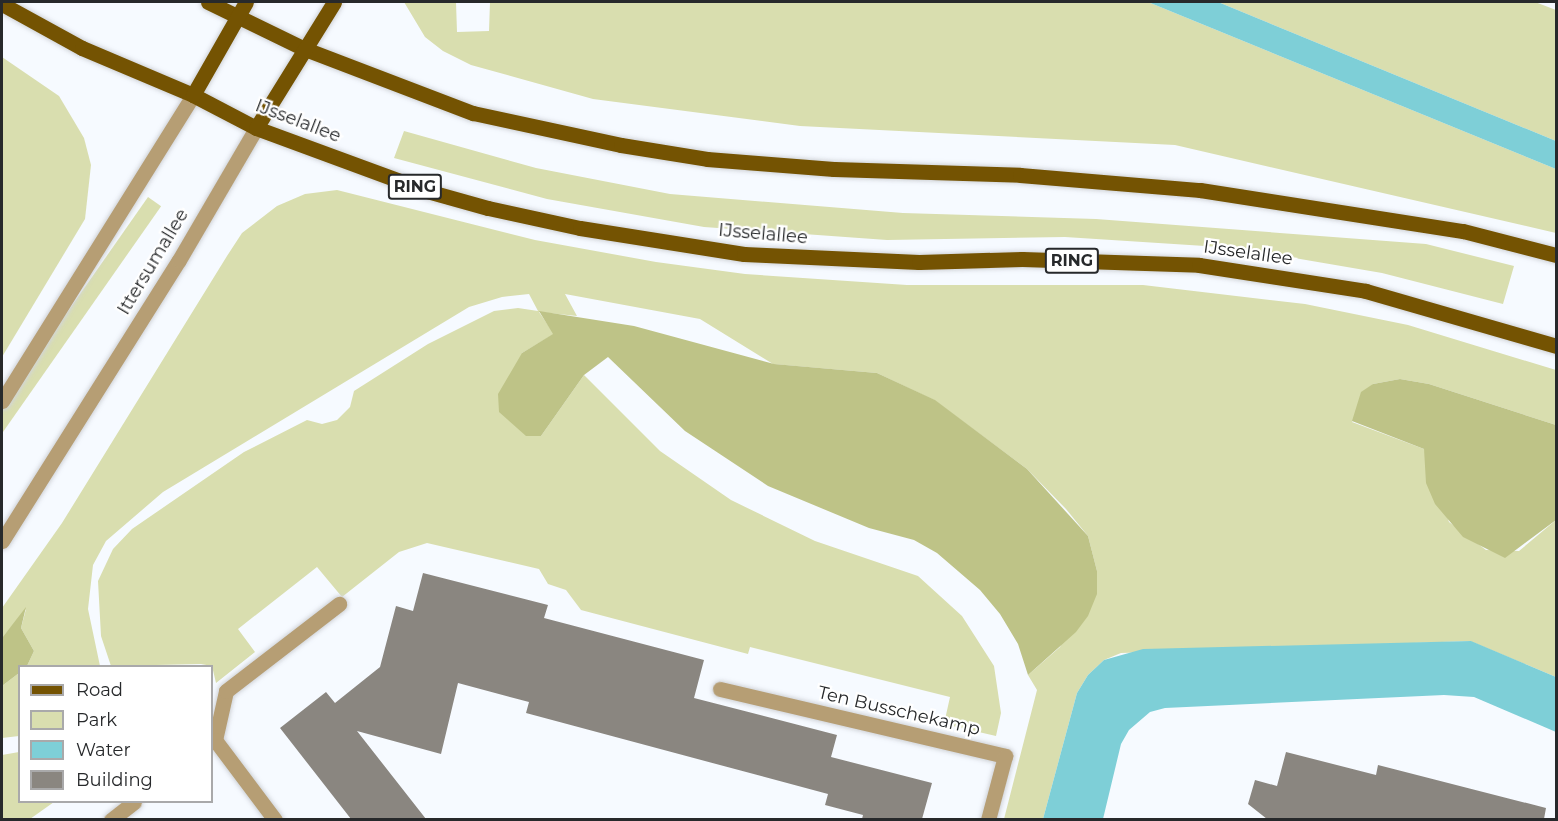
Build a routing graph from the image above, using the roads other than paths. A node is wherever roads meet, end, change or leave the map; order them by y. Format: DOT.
graph roads {
  1 [pos="208,2"];
  2 [pos="246,2"];
  3 [pos="334,2"];
  4 [pos="2,4"];
  5 [pos="236,17"];
  6 [pos="305,49"];
  7 [pos="193,95"];
  8 [pos="256,128"];
  9 [pos="1557,255"];
  10 [pos="1557,346"];
  11 [pos="2,401"];
  12 [pos="2,542"];
  13 [pos="339,604"];
  14 [pos="720,689"];
  15 [pos="213,742"];
  16 [pos="131,803"];
  17 [pos="111,819"];
  18 [pos="275,819"];
  19 [pos="988,819"];
  1 -- 5 [label="main road"];
  2 -- 5 [label="main road"];
  3 -- 6 [label="main road, Ittersumallee"];
  4 -- 7 [label="main road, IJsselallee / RING"];
  5 -- 6 [label="main road"];
  5 -- 7 [label="main road"];
  6 -- 8 [label="main road, Ittersumallee"];
  6 -- 9 [label="main road"];
  7 -- 8 [label="main road, IJsselallee / RING"];
  7 -- 11 [label="street"];
  8 -- 10 [label="main road, IJsselallee / RING"];
  8 -- 12 [label="street, Ittersumallee"];
  13 -- 15 [label="street"];
  14 -- 19 [label="street, Ten Busschekamp"];
  15 -- 18 [label="street"];
  16 -- 17 [label="street"];
}
